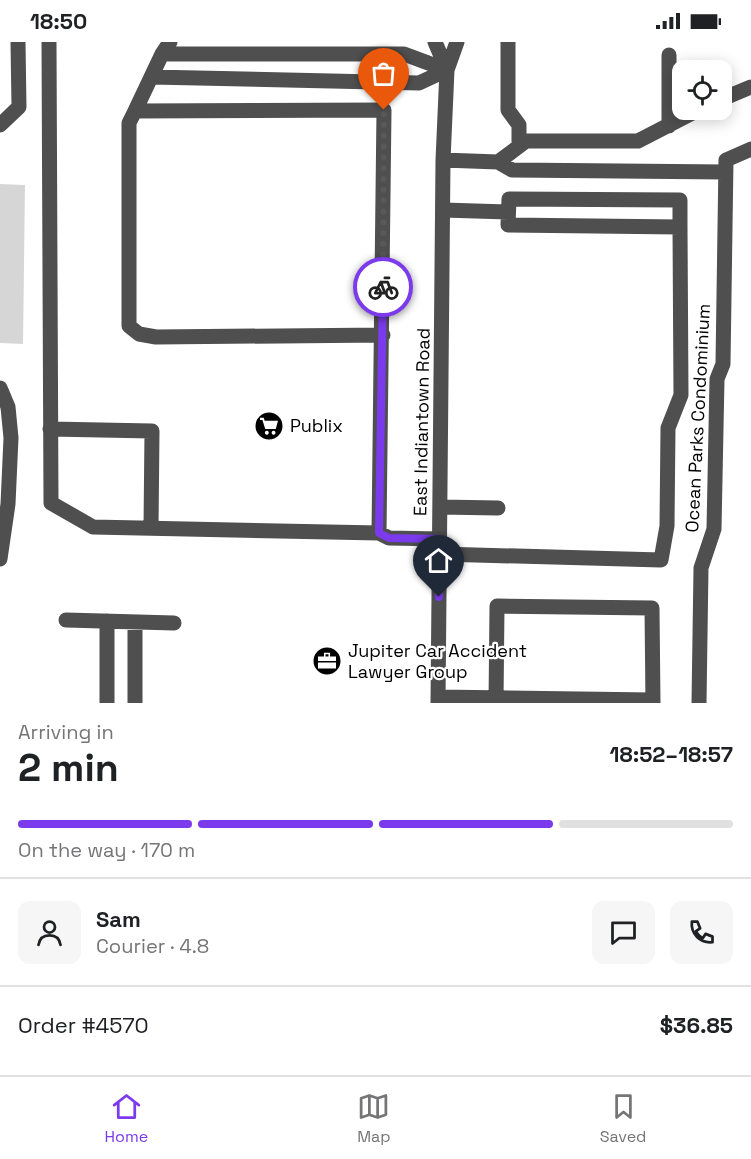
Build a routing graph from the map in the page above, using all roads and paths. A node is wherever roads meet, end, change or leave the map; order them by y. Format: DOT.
graph roads {
  1 [pos="18,42"];
  2 [pos="49,42"];
  3 [pos="435,42"];
  4 [pos="457,42"];
  5 [pos="508,42"];
  6 [pos="166,48"];
  7 [pos="669,55"];
  8 [pos="447,70"];
  9 [pos="151,77"];
  10 [pos="751,87"];
  11 [pos="732,95"];
  12 [pos="135,111"];
  13 [pos="680,120"];
  14 [pos="0,124"];
  15 [pos="669,126"];
  16 [pos="519,146"];
  17 [pos="751,149"];
  18 [pos="443,160"];
  19 [pos="498,162"];
  20 [pos="726,172"];
  21 [pos="443,210"];
  22 [pos="508,212"];
  23 [pos="680,227"];
  24 [pos="383,334"];
  25 [pos="0,388"];
  26 [pos="50,429"];
  27 [pos="4,489"];
  28 [pos="440,507"];
  29 [pos="498,508"];
  30 [pos="151,528"];
  31 [pos="379,533"];
  32 [pos="440,547"];
  33 [pos="0,559"];
  34 [pos="66,620"];
  35 [pos="107,621"];
  36 [pos="135,622"];
  37 [pos="174,623"];
  38 [pos="438,700"];
  39 [pos="496,700"];
  40 [pos="653,701"];
  41 [pos="107,703"];
  42 [pos="135,703"];
  43 [pos="699,703"];
  1 -- 14 [label="street"];
  2 -- 26 [label="street"];
  3 -- 8 [label="street, East Indiantown Road"];
  4 -- 8 [label="street, East Indiantown Road"];
  5 -- 16 [label="street"];
  6 -- 8 [label="street"];
  6 -- 9 [label="street"];
  7 -- 15 [label="street"];
  8 -- 9 [label="street"];
  8 -- 18 [label="street, East Indiantown Road"];
  9 -- 12 [label="street"];
  10 -- 11 [label="street"];
  12 -- 24 [label="street"];
  12 -- 24 [label="street"];
  13 -- 15 [label="street"];
  15 -- 16 [label="street"];
  16 -- 19 [label="street"];
  17 -- 20 [label="street"];
  18 -- 19 [label="street"];
  18 -- 21 [label="street, East Indiantown Road"];
  19 -- 20 [label="street"];
  20 -- 43 [label="street, Ocean Parks Condominium"];
  21 -- 22 [label="street"];
  21 -- 28 [label="street, East Indiantown Road"];
  22 -- 23 [label="street"];
  22 -- 23 [label="street"];
  23 -- 32 [label="street"];
  24 -- 31 [label="street"];
  25 -- 27 [label="street"];
  26 -- 30 [label="street"];
  26 -- 30 [label="street"];
  27 -- 33 [label="street"];
  28 -- 29 [label="street"];
  28 -- 32 [label="street, East Indiantown Road"];
  30 -- 31 [label="street"];
  31 -- 32 [label="street"];
  32 -- 38 [label="street, East Indiantown Road"];
  34 -- 35 [label="street"];
  35 -- 36 [label="street"];
  35 -- 41 [label="street"];
  36 -- 37 [label="street"];
  36 -- 42 [label="street"];
  38 -- 39 [label="street"];
  39 -- 40 [label="street"];
  39 -- 40 [label="street"];
}
